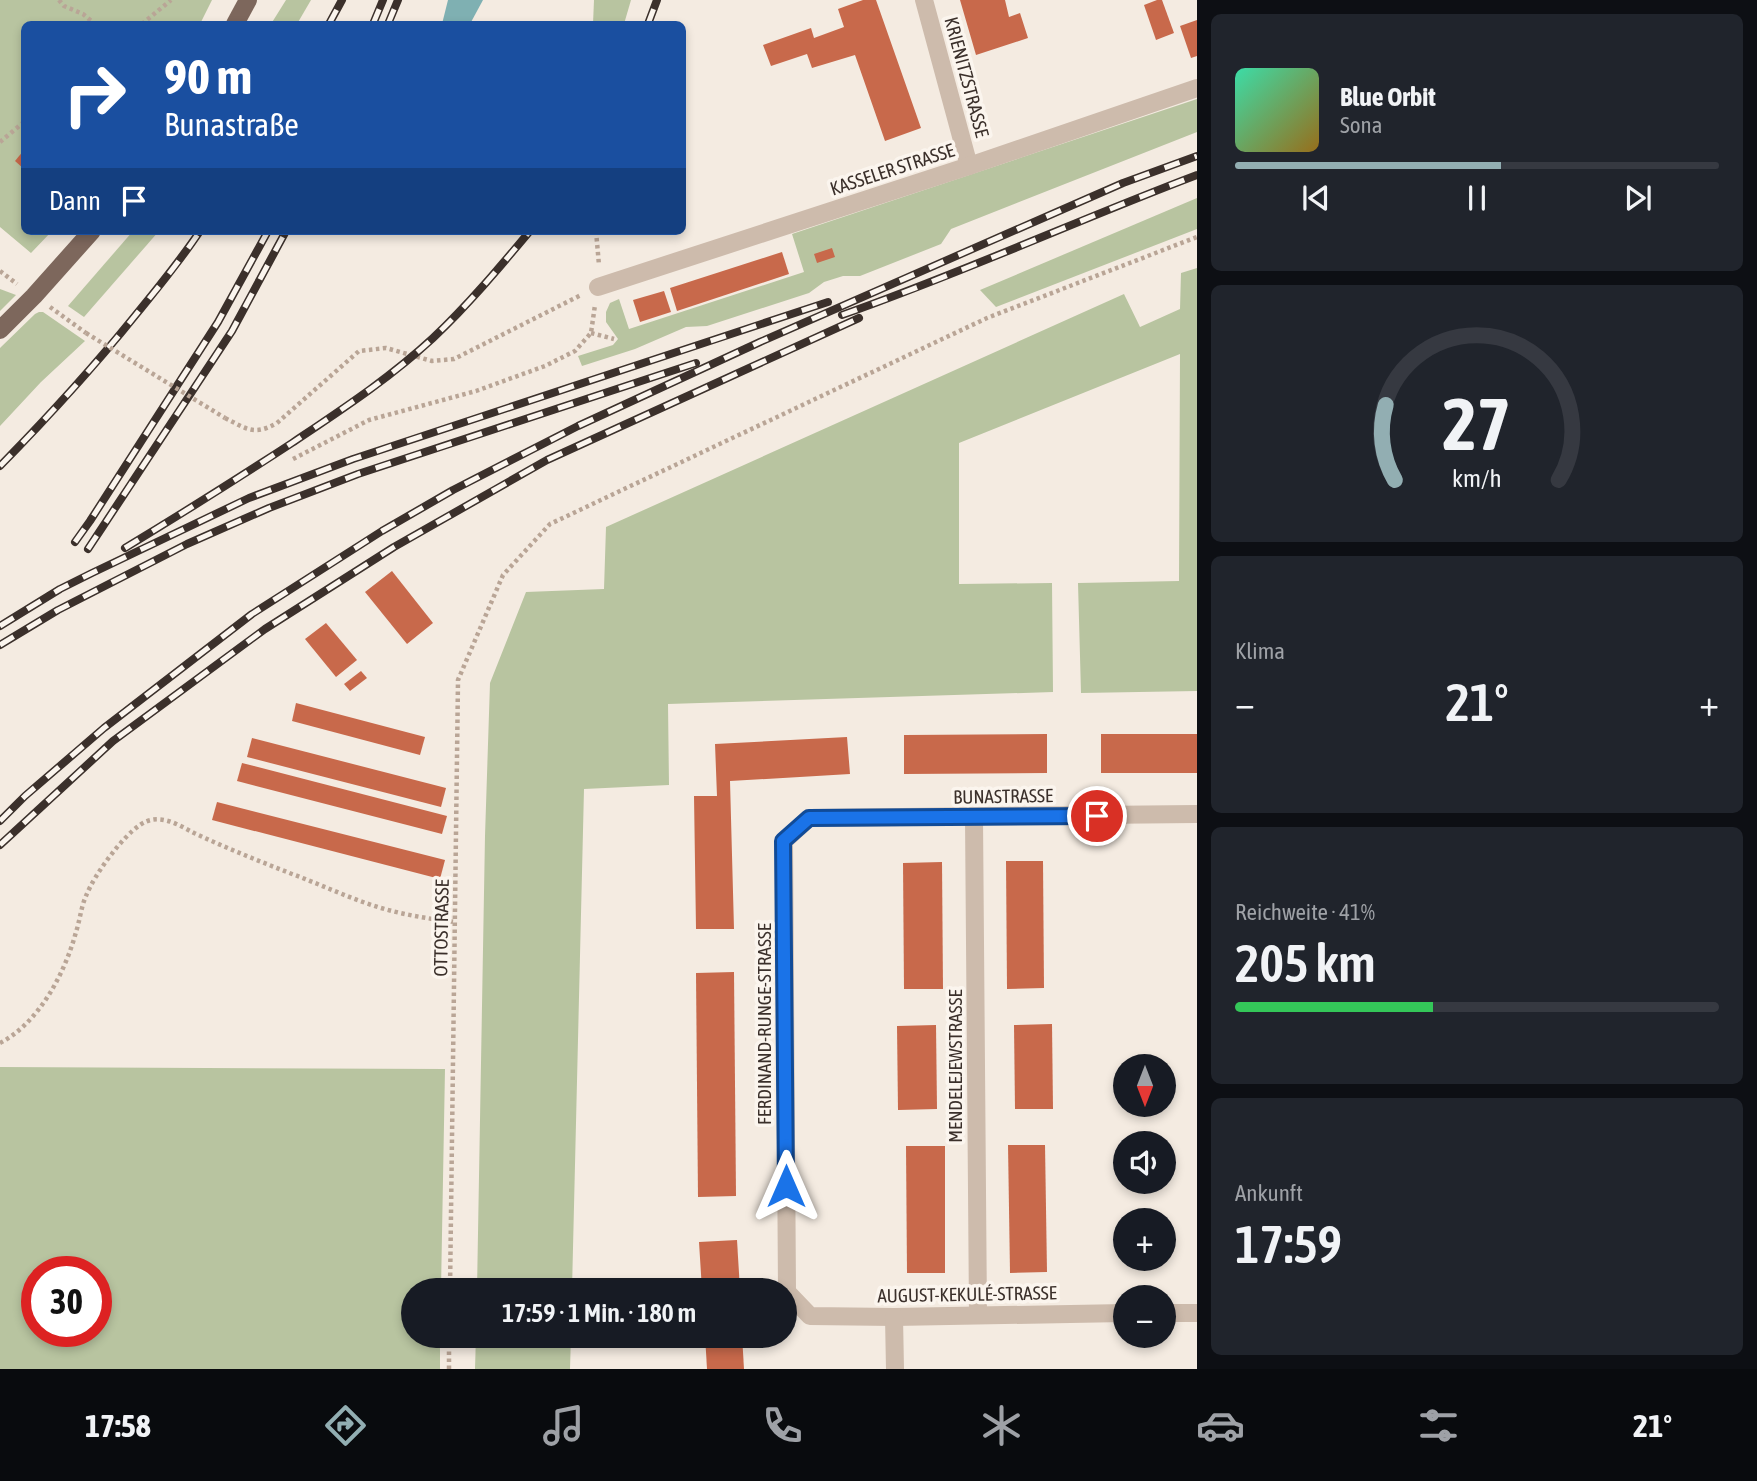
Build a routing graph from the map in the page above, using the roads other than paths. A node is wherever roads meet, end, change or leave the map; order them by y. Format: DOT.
graph roads {
  1 [pos="248,0"];
  2 [pos="924,0"];
  3 [pos="236,21"];
  4 [pos="1197,88"];
  5 [pos="969,166"];
  6 [pos="88,235"];
  7 [pos="598,287"];
  8 [pos="0,330"];
  9 [pos="1197,814"];
  10 [pos="809,818"];
  11 [pos="974,818"];
  12 [pos="1197,1312"];
  13 [pos="1113,1313"];
  14 [pos="1176,1313"];
  15 [pos="810,1315"];
  16 [pos="978,1315"];
  17 [pos="894,1317"];
  18 [pos="895,1369"];
  1 -- 3 [label="main road"];
  2 -- 5 [label="street, KRIENITZSTRASSE"];
  4 -- 5 [label="street, KASSELER STRASSE"];
  5 -- 7 [label="street, KASSELER STRASSE"];
  6 -- 8 [label="main road"];
  9 -- 11 [label="street, BUNASTRASSE"];
  10 -- 11 [label="street, BUNASTRASSE"];
  10 -- 15 [label="street, FERDINAND-RUNGE-STRASSE"];
  11 -- 16 [label="street, MENDELEJEWSTRASSE"];
  12 -- 14 [label="street"];
  13 -- 16 [label="street, AUGUST-KEKULÉ-STRASSE"];
  15 -- 17 [label="street, AUGUST-KEKULÉ-STRASSE"];
  16 -- 17 [label="street, AUGUST-KEKULÉ-STRASSE"];
  17 -- 18 [label="street"];
}
